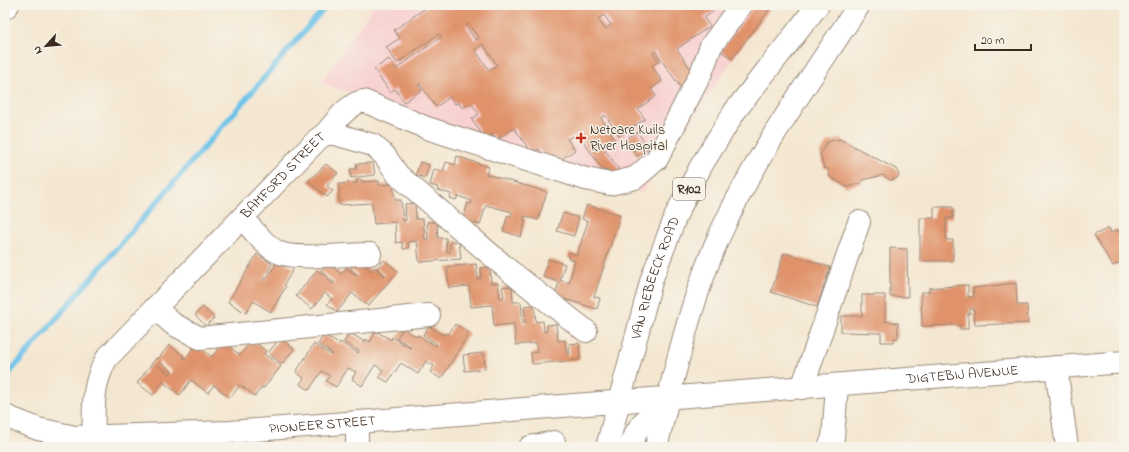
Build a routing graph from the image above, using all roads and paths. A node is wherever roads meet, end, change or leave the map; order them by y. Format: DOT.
graph roads {
  1 [pos="8,5"];
  2 [pos="740,5"];
  3 [pos="818,5"];
  4 [pos="859,5"];
  5 [pos="5,8"];
  6 [pos="325,134"];
  7 [pos="242,218"];
  8 [pos="859,222"];
  9 [pos="370,254"];
  10 [pos="155,308"];
  11 [pos="429,315"];
  12 [pos="586,331"];
  13 [pos="1124,362"];
  14 [pos="1056,367"];
  15 [pos="837,386"];
  16 [pos="802,388"];
  17 [pos="668,399"];
  18 [pos="619,402"];
  19 [pos="10,418"];
  20 [pos="357,422"];
  21 [pos="266,438"];
  22 [pos="227,440"];
  23 [pos="94,442"];
  24 [pos="554,442"];
  25 [pos="357,447"];
  26 [pos="530,447"];
  27 [pos="607,447"];
  28 [pos="629,447"];
  29 [pos="656,447"];
  30 [pos="829,447"];
  31 [pos="1067,447"];
  1 -- 5 [label="street"];
  2 -- 6 [label="street"];
  3 -- 18 [label="street, VAN RIEBEECK ROAD / R102"];
  4 -- 17 [label="street"];
  6 -- 7 [label="street, BAMFORD STREET"];
  6 -- 12 [label="street, BAMFORD STREET"];
  7 -- 9 [label="street"];
  7 -- 10 [label="street, BAMFORD STREET"];
  8 -- 16 [label="street"];
  10 -- 11 [label="street"];
  10 -- 23 [label="street, BAMFORD STREET"];
  13 -- 14 [label="street, DIGTEBIJ AVENUE"];
  14 -- 15 [label="street, DIGTEBIJ AVENUE"];
  14 -- 31 [label="street"];
  15 -- 16 [label="street, DIGTEBIJ AVENUE"];
  15 -- 30 [label="street"];
  16 -- 17 [label="street, DIGTEBIJ AVENUE"];
  17 -- 18 [label="street, PIONEER STREET"];
  17 -- 28 [label="street"];
  17 -- 29 [label="street"];
  18 -- 20 [label="street, PIONEER STREET"];
  18 -- 27 [label="street, VAN RIEBEECK ROAD / R102"];
  19 -- 23 [label="street, PIONEER STREET"];
  20 -- 21 [label="street, PIONEER STREET"];
  20 -- 25 [label="street"];
  21 -- 22 [label="street, PIONEER STREET"];
  22 -- 23 [label="street, PIONEER STREET"];
  24 -- 26 [label="street"];
}
